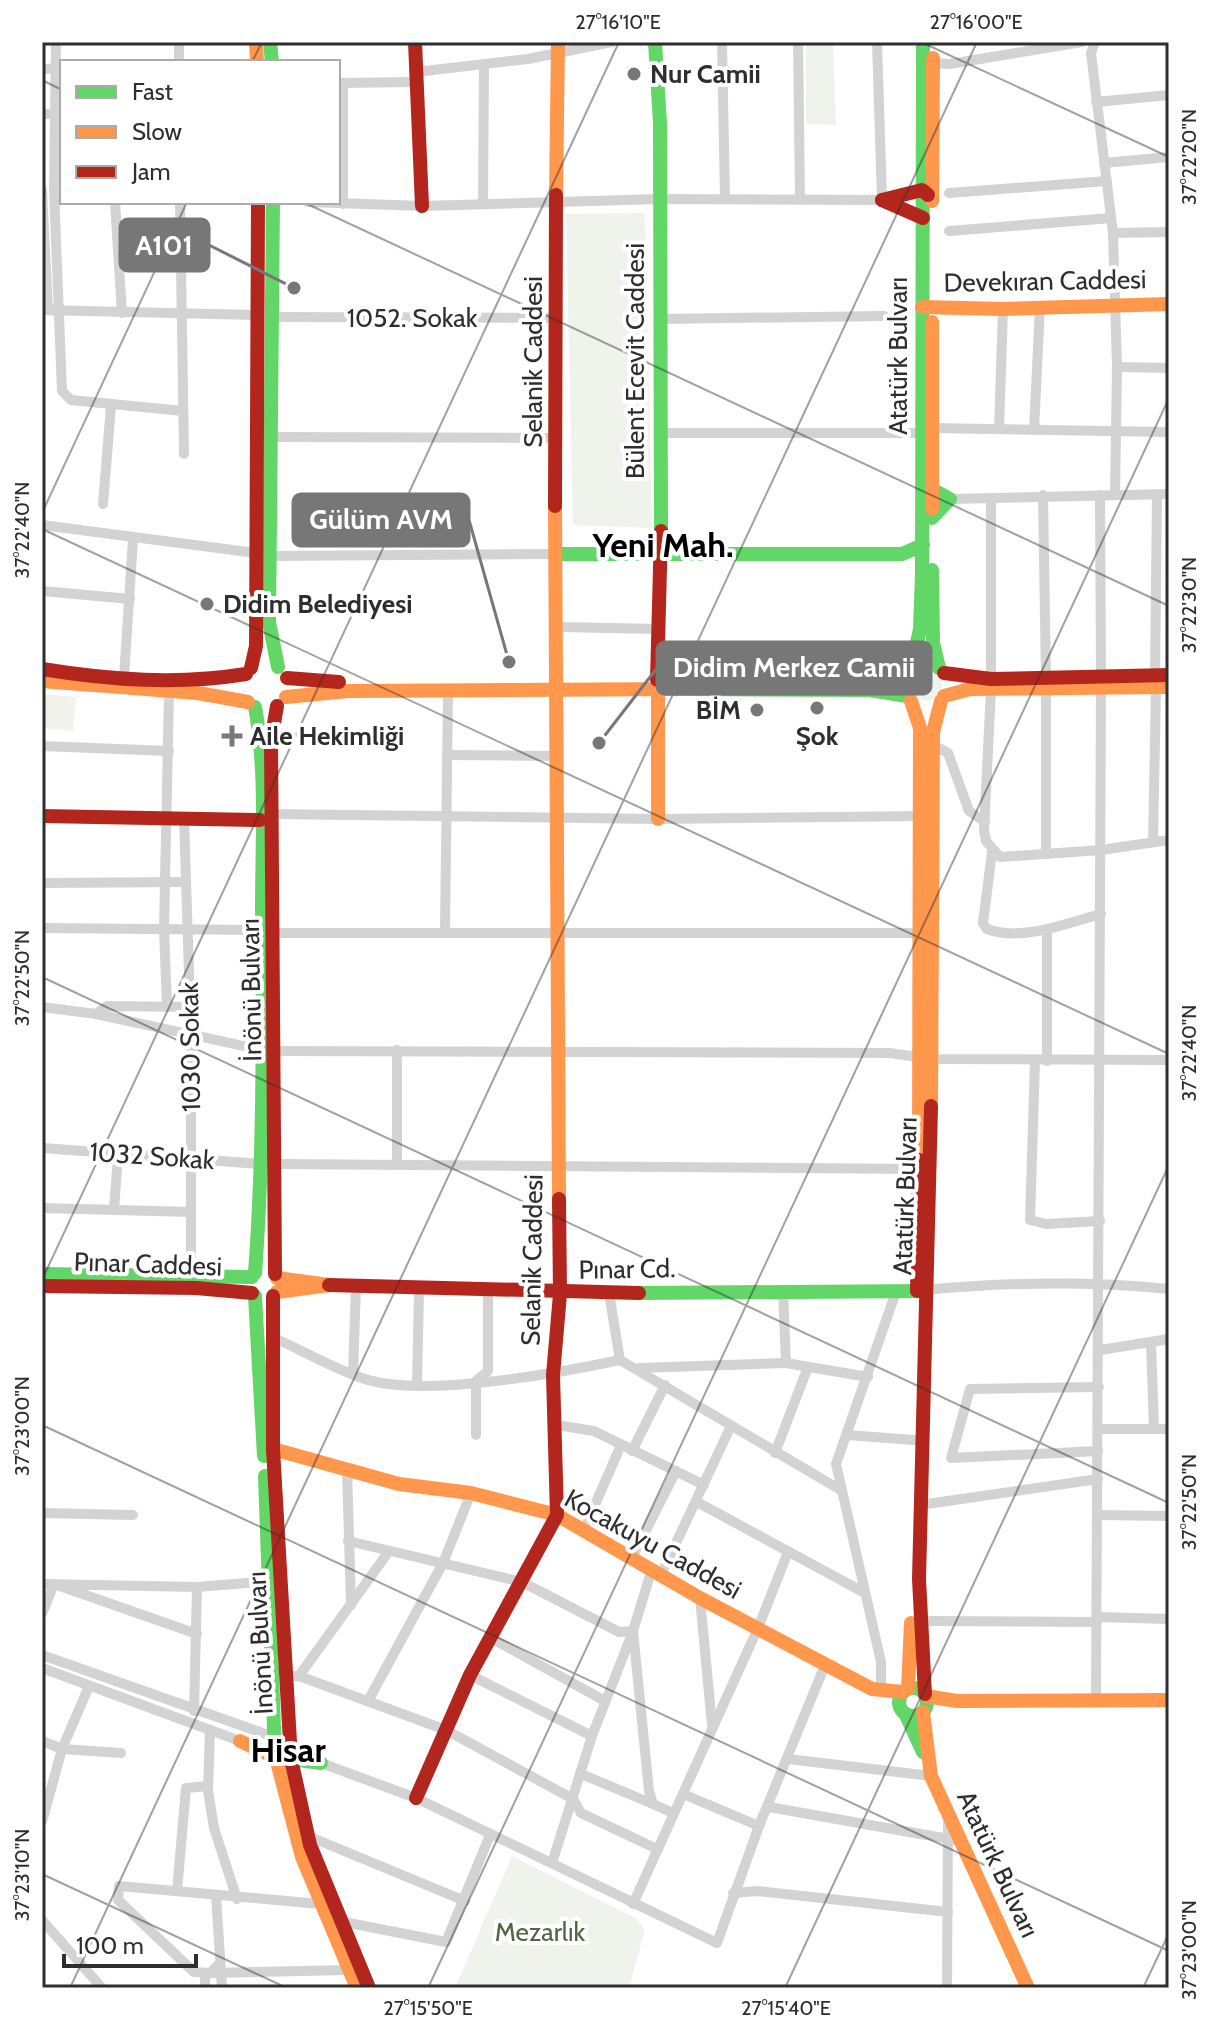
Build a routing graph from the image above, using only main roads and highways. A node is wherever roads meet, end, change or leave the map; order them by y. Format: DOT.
graph roads {
  1 [pos="415,42"];
  2 [pos="655,42"];
  3 [pos="923,42"];
  4 [pos="933,42"];
  5 [pos="559,48"];
  6 [pos="927,194"];
  7 [pos="258,204"];
  8 [pos="273,204"];
  9 [pos="422,206"];
  10 [pos="923,218"];
  11 [pos="1169,304"];
  12 [pos="927,306"];
  13 [pos="264,316"];
  14 [pos="927,431"];
  15 [pos="932,489"];
  16 [pos="932,518"];
  17 [pos="923,545"];
  18 [pos="263,554"];
  19 [pos="558,554"];
  20 [pos="902,554"];
  21 [pos="661,555"];
  22 [pos="922,570"];
  23 [pos="42,669"];
  24 [pos="248,671"];
  25 [pos="942,671"];
  26 [pos="909,672"];
  27 [pos="283,673"];
  28 [pos="42,681"];
  29 [pos="1162,681"];
  30 [pos="991,684"];
  31 [pos="558,685"];
  32 [pos="658,685"];
  33 [pos="909,698"];
  34 [pos="942,699"];
  35 [pos="281,702"];
  36 [pos="252,704"];
  37 [pos="42,816"];
  38 [pos="926,816"];
  39 [pos="265,817"];
  40 [pos="658,819"];
  41 [pos="926,1059"];
  42 [pos="269,1164"];
  43 [pos="42,1274"];
  44 [pos="253,1275"];
  45 [pos="276,1285"];
  46 [pos="42,1286"];
  47 [pos="922,1291"];
  48 [pos="560,1294"];
  49 [pos="254,1295"];
  50 [pos="273,1449"];
  51 [pos="557,1515"];
  52 [pos="1169,1700"];
  53 [pos="904,1701"];
  54 [pos="925,1702"];
  55 [pos="240,1741"];
  56 [pos="282,1750"];
  57 [pos="927,1760"];
  58 [pos="321,1763"];
  59 [pos="416,1798"];
  60 [pos="357,1988"];
  61 [pos="369,1988"];
  62 [pos="1028,1988"];
  1 -- 9 [label="main road"];
  2 -- 21 [label="main road, Bülent Ecevit Caddesi"];
  3 -- 6 [label="main road, Atatürk Bulvarı"];
  4 -- 6 [label="main road, Atatürk Bulvarı"];
  5 -- 19 [label="main road, Selanik Caddesi"];
  6 -- 10 [label="main road, Atatürk Bulvarı"];
  6 -- 10 [label="main road"];
  6 -- 12 [label="main road, Atatürk Bulvarı"];
  7 -- 13 [label="main road"];
  8 -- 13 [label="main road"];
  10 -- 12 [label="main road, Atatürk Bulvarı"];
  11 -- 12 [label="main road, Devekıran Caddesi"];
  12 -- 14 [label="main road, Atatürk Bulvarı"];
  13 -- 18 [label="main road"];
  13 -- 18 [label="main road"];
  14 -- 15 [label="main road, Atatürk Bulvarı"];
  14 -- 17 [label="main road, Atatürk Bulvarı"];
  15 -- 16 [label="main road, Atatürk Bulvarı"];
  15 -- 16 [label="main road"];
  16 -- 25 [label="main road, Atatürk Bulvarı"];
  17 -- 20 [label="main road"];
  17 -- 22 [label="main road, Atatürk Bulvarı"];
  18 -- 24 [label="main road"];
  18 -- 27 [label="main road"];
  19 -- 21 [label="main road"];
  19 -- 31 [label="main road, Selanik Caddesi"];
  20 -- 21 [label="main road"];
  20 -- 22 [label="main road"];
  21 -- 32 [label="main road, Bülent Ecevit Caddesi"];
  22 -- 26 [label="main road, Atatürk Bulvarı"];
  23 -- 24 [label="main road"];
  24 -- 27 [label="main road"];
  24 -- 36 [label="main road"];
  25 -- 26 [label="main road"];
  25 -- 30 [label="main road"];
  25 -- 34 [label="main road"];
  26 -- 32 [label="main road"];
  26 -- 33 [label="main road"];
  27 -- 31 [label="main road"];
  27 -- 35 [label="main road"];
  28 -- 36 [label="main road"];
  29 -- 30 [label="main road"];
  30 -- 34 [label="main road"];
  31 -- 32 [label="main road"];
  31 -- 35 [label="main road"];
  31 -- 48 [label="main road, Selanik Caddesi"];
  32 -- 33 [label="main road"];
  32 -- 40 [label="main road, Bülent Ecevit Caddesi"];
  33 -- 34 [label="main road"];
  33 -- 38 [label="main road, Atatürk Bulvarı"];
  34 -- 38 [label="main road, Atatürk Bulvarı"];
  35 -- 36 [label="main road"];
  35 -- 39 [label="main road, İnönü Bulvarı"];
  36 -- 39 [label="main road, İnönü Bulvarı"];
  37 -- 39 [label="main road"];
  38 -- 41 [label="main road, Atatürk Bulvarı"];
  38 -- 41 [label="main road, Atatürk Bulvarı"];
  39 -- 42 [label="main road, İnönü Bulvarı"];
  41 -- 47 [label="main road, Atatürk Bulvarı"];
  41 -- 47 [label="main road, Atatürk Bulvarı"];
  42 -- 44 [label="main road, İnönü Bulvarı"];
  42 -- 45 [label="main road, İnönü Bulvarı"];
  43 -- 44 [label="main road, Pınar Caddesi"];
  44 -- 45 [label="main road, Pınar Caddesi"];
  44 -- 49 [label="main road, İnönü Bulvarı"];
  45 -- 48 [label="main road, Pınar Cd."];
  45 -- 49 [label="main road, Pınar Caddesi"];
  45 -- 50 [label="main road, İnönü Bulvarı"];
  46 -- 49 [label="main road, Pınar Caddesi"];
  47 -- 48 [label="main road, Pınar Cd."];
  47 -- 53 [label="main road, Atatürk Bulvarı"];
  47 -- 54 [label="main road, Atatürk Bulvarı"];
  48 -- 51 [label="main road, Selanik Caddesi"];
  49 -- 56 [label="main road, İnönü Bulvarı"];
  50 -- 51 [label="main road, Kocakuyu Caddesi"];
  50 -- 56 [label="main road, İnönü Bulvarı"];
  51 -- 53 [label="main road, Kocakuyu Caddesi"];
  51 -- 59 [label="main road, Selanik Caddesi"];
  52 -- 54 [label="main road"];
  53 -- 54 [label="main road"];
  53 -- 54 [label="main road"];
  53 -- 57 [label="main road, Atatürk Bulvarı"];
  54 -- 57 [label="main road, Atatürk Bulvarı"];
  55 -- 56 [label="main road"];
  56 -- 58 [label="main road"];
  56 -- 60 [label="main road, İnönü Bulvarı"];
  56 -- 61 [label="main road, İnönü Bulvarı"];
  57 -- 62 [label="main road, Atatürk Bulvarı"];
}
